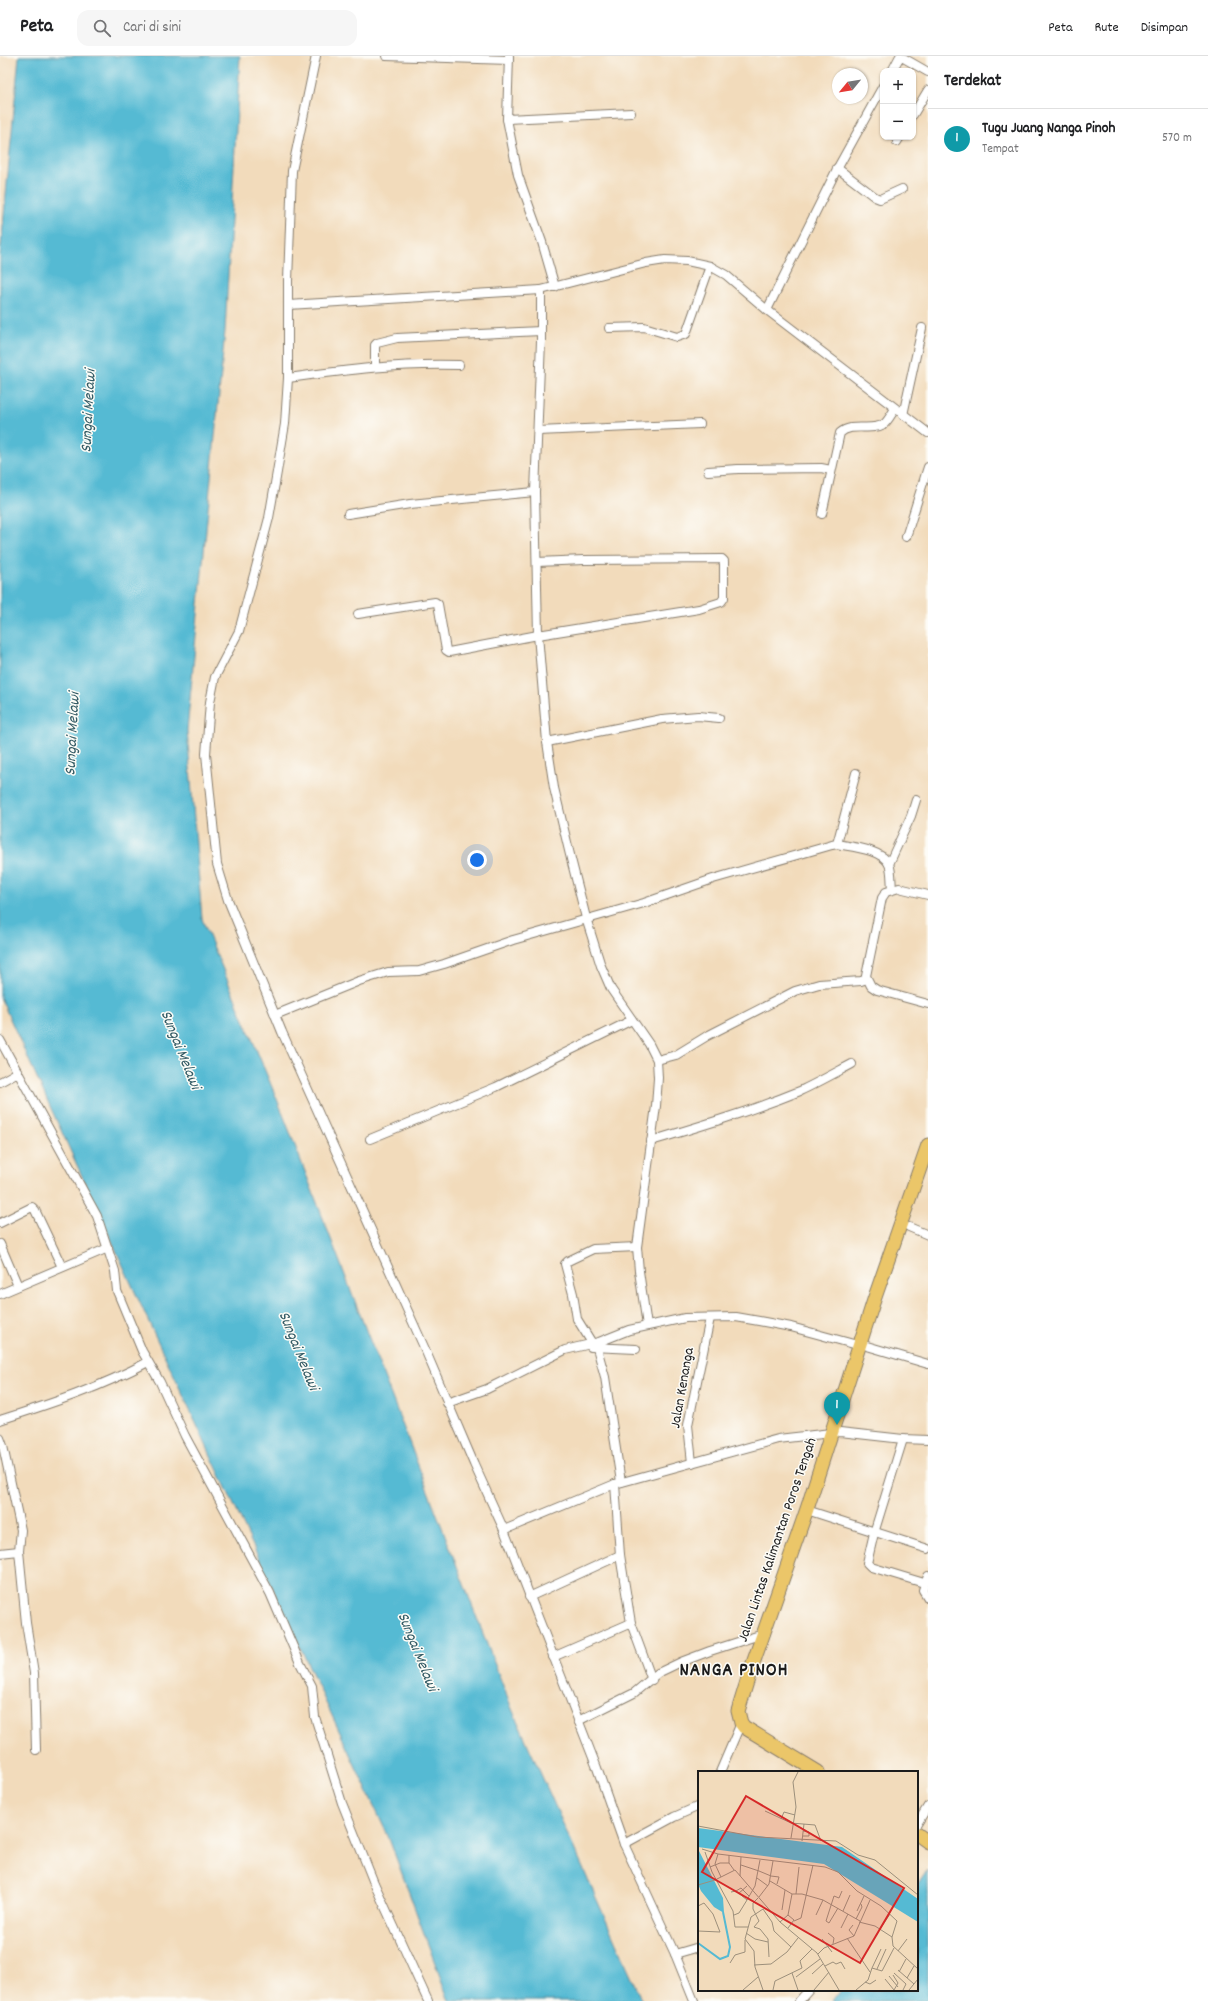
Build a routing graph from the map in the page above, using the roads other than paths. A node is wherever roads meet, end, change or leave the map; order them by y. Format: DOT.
graph roads {
  1 [pos="316,56"];
  2 [pos="386,56"];
  3 [pos="509,58"];
  4 [pos="894,68"];
  5 [pos="928,72"];
  6 [pos="928,90"];
  7 [pos="880,91"];
  8 [pos="916,110"];
  9 [pos="631,113"];
  10 [pos="506,119"];
  11 [pos="837,168"];
  12 [pos="902,189"];
  13 [pos="710,266"];
  14 [pos="555,287"];
  15 [pos="541,290"];
  16 [pos="288,305"];
  17 [pos="767,310"];
  18 [pos="609,328"];
  19 [pos="922,328"];
  20 [pos="542,331"];
  21 [pos="459,365"];
  22 [pos="375,366"];
  23 [pos="288,378"];
  24 [pos="895,409"];
  25 [pos="903,415"];
  26 [pos="700,424"];
  27 [pos="538,431"];
  28 [pos="928,433"];
  29 [pos="928,467"];
  30 [pos="831,470"];
  31 [pos="708,471"];
  32 [pos="535,492"];
  33 [pos="348,514"];
  34 [pos="822,514"];
  35 [pos="906,537"];
  36 [pos="537,562"];
  37 [pos="358,614"];
  38 [pos="538,635"];
  39 [pos="719,718"];
  40 [pos="547,742"];
  41 [pos="856,773"];
  42 [pos="916,800"];
  43 [pos="837,844"];
  44 [pos="889,864"];
  45 [pos="892,889"];
  46 [pos="928,895"];
  47 [pos="586,918"];
  48 [pos="867,979"];
  49 [pos="928,1004"];
  50 [pos="275,1015"];
  51 [pos="632,1020"];
  52 [pos="0,1040"];
  53 [pos="657,1060"];
  54 [pos="852,1064"];
  55 [pos="18,1072"];
  56 [pos="0,1082"];
  57 [pos="370,1139"];
  58 [pos="651,1141"];
  59 [pos="928,1145"];
  60 [pos="928,1170"];
  61 [pos="0,1223"];
  62 [pos="909,1227"];
  63 [pos="928,1235"];
  64 [pos="0,1244"];
  65 [pos="108,1248"];
  66 [pos="637,1248"];
  67 [pos="62,1267"];
  68 [pos="18,1286"];
  69 [pos="0,1294"];
  70 [pos="710,1318"];
  71 [pos="647,1326"];
  72 [pos="597,1345"];
  73 [pos="864,1346"];
  74 [pos="636,1349"];
  75 [pos="148,1362"];
  76 [pos="928,1364"];
  77 [pos="447,1403"];
  78 [pos="0,1420"];
  79 [pos="836,1432"];
  80 [pos="0,1438"];
  81 [pos="903,1439"];
  82 [pos="928,1440"];
  83 [pos="692,1463"];
  84 [pos="618,1483"];
  85 [pos="813,1512"];
  86 [pos="504,1530"];
  87 [pos="874,1533"];
  88 [pos="928,1549"];
  89 [pos="19,1551"];
  90 [pos="0,1553"];
  91 [pos="620,1555"];
  92 [pos="926,1580"];
  93 [pos="529,1597"];
  94 [pos="928,1598"];
  95 [pos="631,1623"];
  96 [pos="767,1632"];
  97 [pos="553,1657"];
  98 [pos="652,1680"];
  99 [pos="578,1720"];
  100 [pos="741,1723"];
  101 [pos="36,1750"];
  102 [pos="720,1771"];
  103 [pos="816,1771"];
  104 [pos="828,1771"];
  105 [pos="698,1806"];
  106 [pos="928,1806"];
  107 [pos="918,1822"];
  108 [pos="918,1835"];
  109 [pos="928,1842"];
  110 [pos="624,1844"];
  111 [pos="698,1947"];
  112 [pos="675,1954"];
  113 [pos="808,1991"];
  114 [pos="428,2001"];
  115 [pos="694,2001"];
  116 [pos="799,2001"];
  1 -- 16 [label="street"];
  2 -- 3 [label="street"];
  3 -- 10 [label="street"];
  4 -- 5 [label="street"];
  6 -- 8 [label="street"];
  7 -- 11 [label="street"];
  9 -- 10 [label="street"];
  10 -- 14 [label="street"];
  11 -- 12 [label="street"];
  11 -- 17 [label="street"];
  13 -- 14 [label="street"];
  13 -- 17 [label="street"];
  13 -- 18 [label="street"];
  14 -- 15 [label="street"];
  15 -- 16 [label="street"];
  15 -- 20 [label="street"];
  16 -- 23 [label="street"];
  17 -- 24 [label="street"];
  19 -- 25 [label="street"];
  20 -- 22 [label="street"];
  20 -- 27 [label="street"];
  21 -- 22 [label="street"];
  22 -- 23 [label="street"];
  23 -- 50 [label="street"];
  24 -- 25 [label="street"];
  24 -- 30 [label="street"];
  25 -- 28 [label="street"];
  26 -- 27 [label="street"];
  27 -- 32 [label="street"];
  29 -- 35 [label="street"];
  30 -- 31 [label="street"];
  30 -- 34 [label="street"];
  32 -- 33 [label="street"];
  32 -- 36 [label="street"];
  36 -- 38 [label="street"];
  36 -- 38 [label="street"];
  37 -- 38 [label="street"];
  38 -- 40 [label="street"];
  39 -- 40 [label="street"];
  40 -- 47 [label="street"];
  41 -- 43 [label="street"];
  42 -- 44 [label="street"];
  43 -- 44 [label="street"];
  43 -- 47 [label="street"];
  44 -- 45 [label="street"];
  45 -- 46 [label="street"];
  45 -- 48 [label="street"];
  47 -- 50 [label="street"];
  47 -- 51 [label="street"];
  48 -- 49 [label="street"];
  48 -- 53 [label="street"];
  50 -- 77 [label="street"];
  51 -- 53 [label="street"];
  51 -- 57 [label="street"];
  52 -- 55 [label="street"];
  53 -- 58 [label="street"];
  54 -- 58 [label="street"];
  55 -- 56 [label="street"];
  55 -- 65 [label="street"];
  58 -- 66 [label="street"];
  59 -- 73 [label="main road, Jalan Lintas Kalimantan Poros Tengah"];
  60 -- 62 [label="main road, Jalan Lintas Kalimantan Poros Tengah"];
  61 -- 67 [label="street"];
  62 -- 63 [label="street"];
  62 -- 73 [label="main road, Jalan Lintas Kalimantan Poros Tengah"];
  64 -- 68 [label="street"];
  65 -- 67 [label="street"];
  65 -- 75 [label="street"];
  66 -- 71 [label="street"];
  66 -- 72 [label="street"];
  67 -- 68 [label="street"];
  68 -- 69 [label="street"];
  70 -- 71 [label="street"];
  70 -- 73 [label="street"];
  70 -- 83 [label="street, Jalan Kenanga"];
  71 -- 72 [label="street"];
  72 -- 74 [label="street"];
  72 -- 77 [label="street"];
  72 -- 84 [label="street"];
  73 -- 76 [label="street"];
  73 -- 79 [label="main road, Jalan Lintas Kalimantan Poros Tengah"];
  75 -- 78 [label="street"];
  75 -- 114 [label="street"];
  77 -- 86 [label="street"];
  79 -- 81 [label="street"];
  79 -- 83 [label="street"];
  79 -- 85 [label="main road, Jalan Lintas Kalimantan Poros Tengah"];
  79 -- 96 [label="main road, Jalan Lintas Kalimantan Poros Tengah"];
  80 -- 89 [label="street"];
  81 -- 82 [label="street"];
  81 -- 87 [label="street"];
  83 -- 84 [label="street"];
  84 -- 86 [label="street"];
  84 -- 91 [label="street"];
  85 -- 87 [label="street"];
  85 -- 96 [label="main road, Jalan Lintas Kalimantan Poros Tengah"];
  86 -- 93 [label="street"];
  87 -- 88 [label="street"];
  87 -- 92 [label="street"];
  89 -- 90 [label="street"];
  89 -- 101 [label="street"];
  91 -- 93 [label="street"];
  91 -- 95 [label="street"];
  92 -- 94 [label="street"];
  93 -- 97 [label="street"];
  95 -- 97 [label="street"];
  95 -- 98 [label="street"];
  96 -- 98 [label="street"];
  96 -- 100 [label="main road, Jalan Lintas Kalimantan Poros Tengah"];
  96 -- 104 [label="main road, Jalan Lintas Kalimantan Poros Tengah"];
  97 -- 99 [label="street"];
  98 -- 99 [label="street"];
  99 -- 110 [label="street"];
  100 -- 102 [label="street"];
  100 -- 103 [label="main road"];
  105 -- 110 [label="street"];
  106 -- 107 [label="street"];
  108 -- 109 [label="main road"];
  110 -- 112 [label="street"];
  111 -- 112 [label="street"];
  112 -- 115 [label="street"];
  113 -- 116 [label="street"];
}
